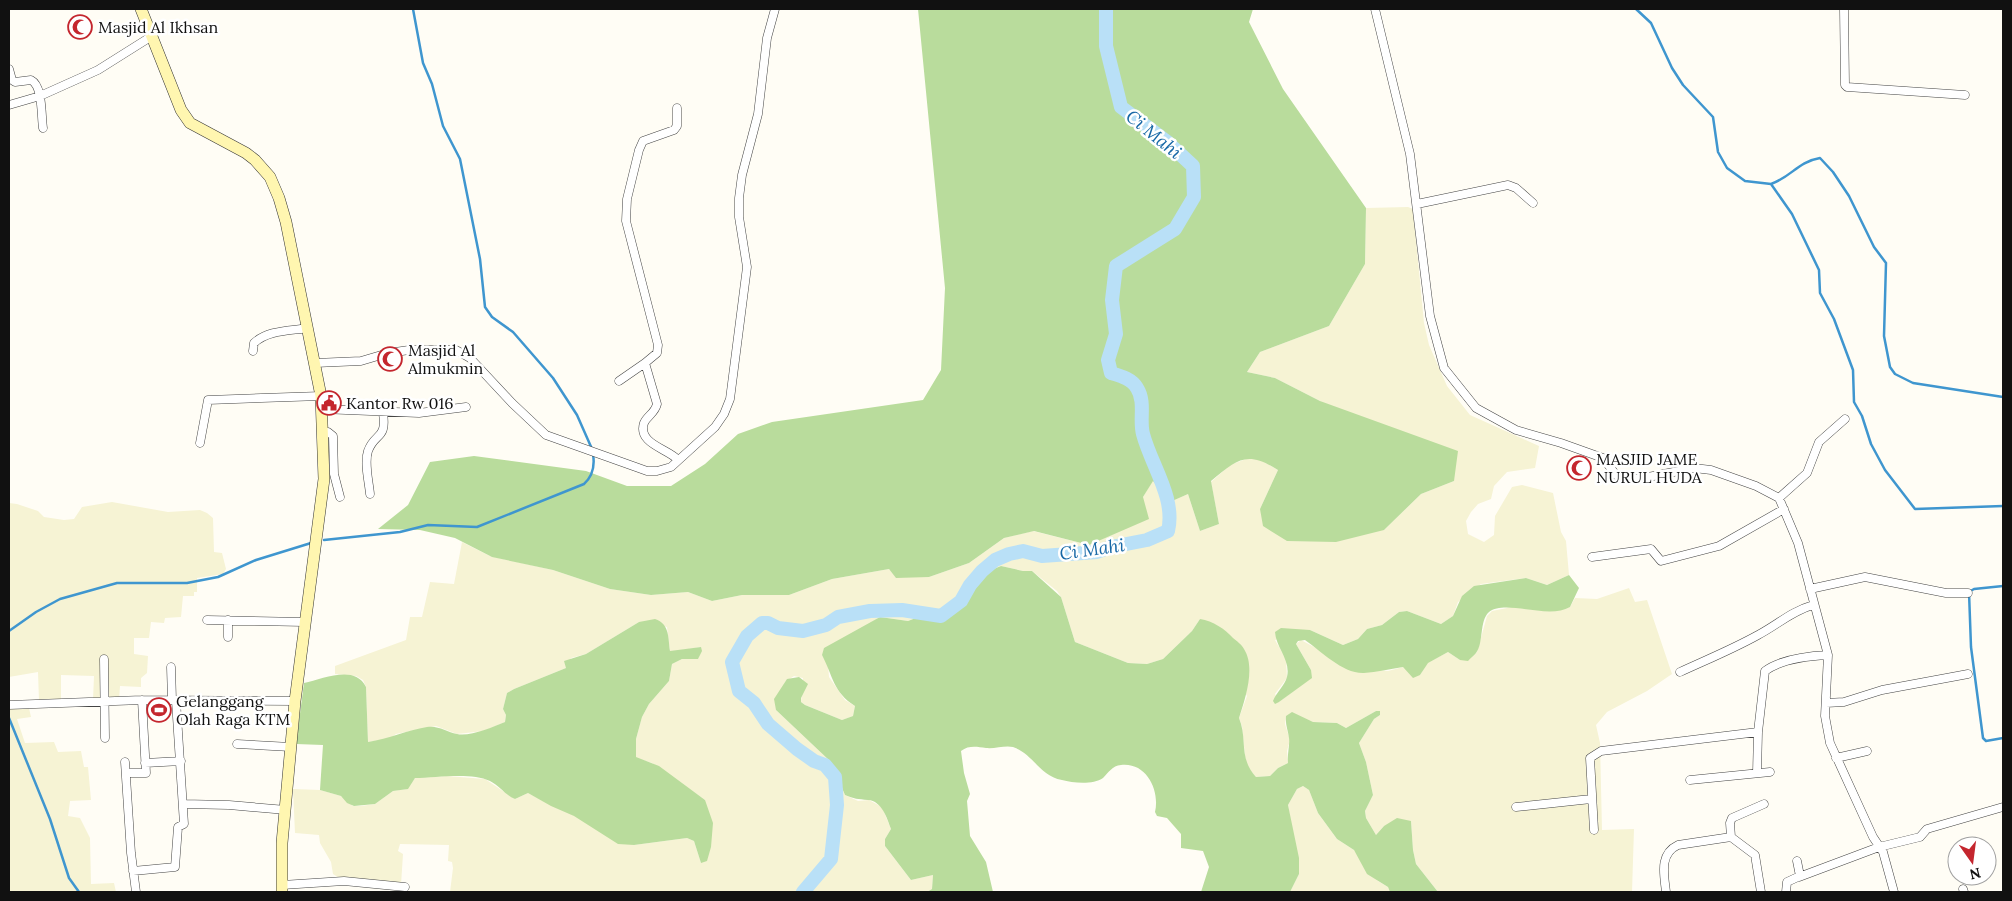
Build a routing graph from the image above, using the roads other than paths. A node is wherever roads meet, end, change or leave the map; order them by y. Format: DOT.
graph roads {
  1 [pos="141,9"];
  2 [pos="775,9"];
  3 [pos="1375,9"];
  4 [pos="1844,9"];
  5 [pos="152,36"];
  6 [pos="9,69"];
  7 [pos="1964,95"];
  8 [pos="40,96"];
  9 [pos="9,105"];
  10 [pos="677,108"];
  11 [pos="43,128"];
  12 [pos="1533,203"];
  13 [pos="1417,204"];
  14 [pos="308,328"];
  15 [pos="253,351"];
  16 [pos="315,363"];
  17 [pos="645,363"];
  18 [pos="619,381"];
  19 [pos="321,396"];
  20 [pos="466,407"];
  21 [pos="322,409"];
  22 [pos="384,413"];
  23 [pos="1845,419"];
  24 [pos="323,432"];
  25 [pos="200,443"];
  26 [pos="678,460"];
  27 [pos="370,494"];
  28 [pos="340,497"];
  29 [pos="1779,498"];
  30 [pos="1784,509"];
  31 [pos="1592,557"];
  32 [pos="1810,590"];
  33 [pos="1968,593"];
  34 [pos="1813,604"];
  35 [pos="207,620"];
  36 [pos="228,620"];
  37 [pos="304,622"];
  38 [pos="228,637"];
  39 [pos="1828,655"];
  40 [pos="104,659"];
  41 [pos="171,667"];
  42 [pos="1680,672"];
  43 [pos="1968,674"];
  44 [pos="142,700"];
  45 [pos="174,701"];
  46 [pos="295,701"];
  47 [pos="104,702"];
  48 [pos="1826,703"];
  49 [pos="9,705"];
  50 [pos="1758,732"];
  51 [pos="105,738"];
  52 [pos="237,744"];
  53 [pos="291,747"];
  54 [pos="1868,751"];
  55 [pos="1836,758"];
  56 [pos="181,761"];
  57 [pos="125,762"];
  58 [pos="145,762"];
  59 [pos="1770,772"];
  60 [pos="127,773"];
  61 [pos="1757,773"];
  62 [pos="1690,780"];
  63 [pos="1591,799"];
  64 [pos="183,804"];
  65 [pos="1764,804"];
  66 [pos="1516,807"];
  67 [pos="2003,807"];
  68 [pos="286,810"];
  69 [pos="1594,830"];
  70 [pos="1731,837"];
  71 [pos="1879,847"];
  72 [pos="1796,861"];
  73 [pos="133,870"];
  74 [pos="1799,877"];
  75 [pos="405,887"];
  76 [pos="282,888"];
  77 [pos="136,892"];
  78 [pos="1666,892"];
  79 [pos="1761,892"];
  80 [pos="1786,892"];
  81 [pos="1894,892"];
  1 -- 5 [label="main road"];
  2 -- 26 [label="street"];
  3 -- 13 [label="street"];
  4 -- 7 [label="street"];
  5 -- 8 [label="street"];
  5 -- 14 [label="main road"];
  6 -- 8 [label="street"];
  8 -- 9 [label="street"];
  8 -- 11 [label="street"];
  10 -- 17 [label="street"];
  12 -- 13 [label="street"];
  13 -- 29 [label="street"];
  14 -- 15 [label="street"];
  14 -- 16 [label="main road"];
  16 -- 19 [label="main road"];
  16 -- 26 [label="street"];
  17 -- 18 [label="street"];
  17 -- 26 [label="street"];
  19 -- 21 [label="main road"];
  19 -- 25 [label="street"];
  20 -- 22 [label="street"];
  21 -- 22 [label="street"];
  21 -- 24 [label="main road"];
  22 -- 27 [label="street"];
  23 -- 29 [label="street"];
  24 -- 28 [label="street"];
  24 -- 37 [label="main road"];
  29 -- 30 [label="street"];
  30 -- 31 [label="street"];
  30 -- 32 [label="street"];
  32 -- 33 [label="street"];
  32 -- 34 [label="street"];
  34 -- 39 [label="street"];
  34 -- 42 [label="street"];
  35 -- 36 [label="street"];
  36 -- 37 [label="street"];
  36 -- 38 [label="street"];
  37 -- 46 [label="main road"];
  39 -- 48 [label="street"];
  39 -- 50 [label="street"];
  40 -- 47 [label="street"];
  41 -- 45 [label="street"];
  43 -- 48 [label="street"];
  44 -- 45 [label="street"];
  44 -- 47 [label="street"];
  44 -- 58 [label="street"];
  45 -- 46 [label="street"];
  45 -- 56 [label="street"];
  46 -- 53 [label="main road"];
  47 -- 49 [label="street"];
  47 -- 51 [label="street"];
  48 -- 55 [label="street"];
  50 -- 61 [label="street"];
  50 -- 63 [label="street"];
  52 -- 53 [label="street"];
  53 -- 68 [label="main road"];
  54 -- 55 [label="street"];
  55 -- 71 [label="street"];
  56 -- 58 [label="street"];
  56 -- 64 [label="street"];
  57 -- 60 [label="street"];
  58 -- 60 [label="street"];
  59 -- 61 [label="street"];
  60 -- 73 [label="street"];
  61 -- 62 [label="street"];
  63 -- 66 [label="street"];
  63 -- 69 [label="street"];
  64 -- 68 [label="street"];
  64 -- 73 [label="street"];
  65 -- 70 [label="street"];
  67 -- 71 [label="street"];
  68 -- 76 [label="main road"];
  70 -- 78 [label="street"];
  70 -- 79 [label="street"];
  71 -- 74 [label="street"];
  71 -- 81 [label="street"];
  72 -- 74 [label="street"];
  73 -- 77 [label="street"];
  74 -- 80 [label="street"];
  75 -- 76 [label="street"];
}
